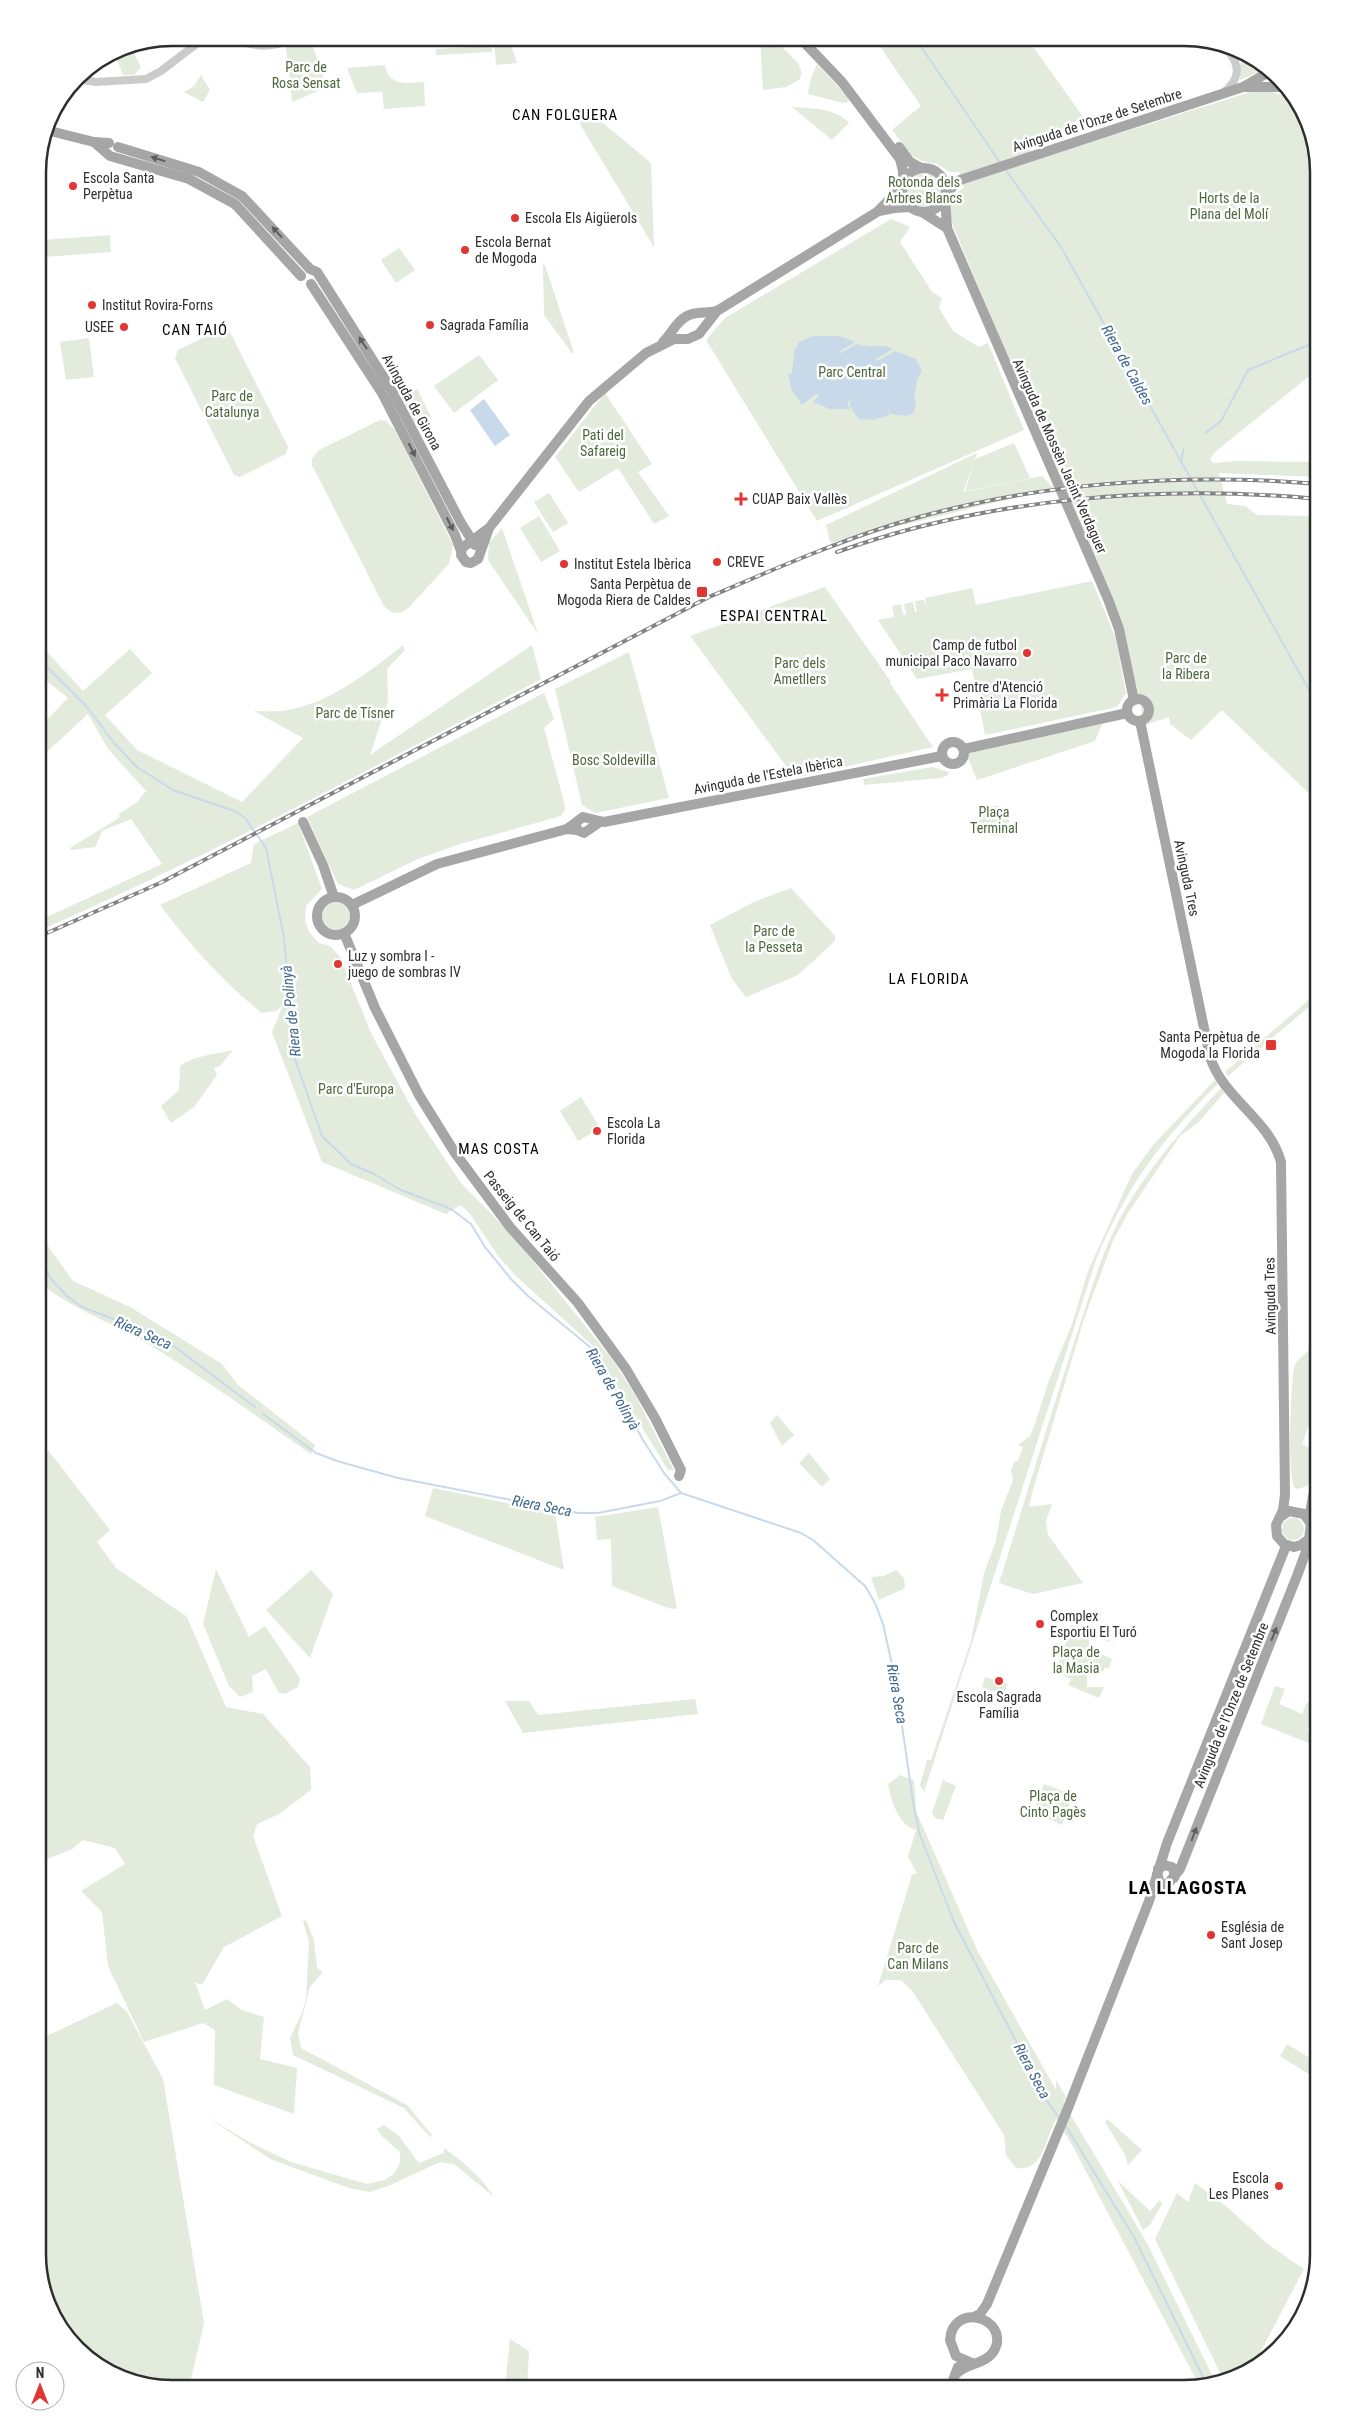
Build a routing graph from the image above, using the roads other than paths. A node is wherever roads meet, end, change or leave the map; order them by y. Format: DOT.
graph roads {
  1 [pos="194,46"];
  2 [pos="262,46"];
  3 [pos="275,46"];
  4 [pos="808,47"];
  5 [pos="817,47"];
  6 [pos="1232,56"];
  7 [pos="1263,75"];
  8 [pos="86,81"];
  9 [pos="1243,87"];
  10 [pos="1276,87"];
  11 [pos="1222,94"];
  12 [pos="54,132"];
  13 [pos="922,168"];
  14 [pos="940,175"];
  15 [pos="198,177"];
  16 [pos="960,180"];
  17 [pos="903,185"];
  18 [pos="945,195"];
  19 [pos="910,207"];
  20 [pos="877,212"];
  21 [pos="922,212"];
  22 [pos="946,228"];
  23 [pos="310,268"];
  24 [pos="302,276"];
  25 [pos="319,276"];
  26 [pos="311,284"];
  27 [pos="704,319"];
  28 [pos="677,334"];
  29 [pos="485,530"];
  30 [pos="465,531"];
  31 [pos="470,546"];
  32 [pos="1134,700"];
  33 [pos="1127,713"];
  34 [pos="1140,721"];
  35 [pos="964,749"];
  36 [pos="942,756"];
  37 [pos="303,822"];
  38 [pos="334,897"];
  39 [pos="352,905"];
  40 [pos="344,933"];
  41 [pos="679,1476"];
  42 [pos="1285,1495"];
  43 [pos="1310,1499"];
  44 [pos="1310,1510"];
  45 [pos="1297,1511"];
  46 [pos="1279,1518"];
  47 [pos="1308,1519"];
  48 [pos="1310,1524"];
  49 [pos="1310,1535"];
  50 [pos="1308,1540"];
  51 [pos="1286,1546"];
  52 [pos="1157,1871"];
  53 [pos="1174,1878"];
  54 [pos="1163,1884"];
  55 [pos="1150,1898"];
  56 [pos="987,2304"];
  57 [pos="974,2317"];
  58 [pos="989,2323"];
  59 [pos="956,2356"];
  60 [pos="972,2363"];
  61 [pos="957,2373"];
  62 [pos="954,2380"];
  1 -- 8 [label="street"];
  2 -- 3 [label="street"];
  4 -- 17 [label="main road"];
  5 -- 13 [label="main road"];
  6 -- 11 [label="street"];
  7 -- 9 [label="main road, Avinguda de l'Onze de Setembre"];
  9 -- 10 [label="main road, Avinguda de l'Onze de Setembre"];
  9 -- 11 [label="main road, Avinguda de l'Onze de Setembre"];
  11 -- 16 [label="main road, Avinguda de l'Onze de Setembre"];
  12 -- 15 [label="main road"];
  13 -- 14 [label="main road"];
  13 -- 17 [label="main road"];
  14 -- 16 [label="main road"];
  14 -- 18 [label="main road"];
  23 -- 15 [label="main road, one-way"];
  15 -- 24 [label="main road"];
  16 -- 18 [label="main road, Avinguda de l'Onze de Setembre"];
  17 -- 19 [label="main road"];
  17 -- 20 [label="main road"];
  18 -- 21 [label="main road"];
  18 -- 22 [label="main road, Avinguda de Mossèn Jacint Verdaguer"];
  19 -- 20 [label="main road"];
  19 -- 21 [label="main road"];
  20 -- 27 [label="main road"];
  21 -- 22 [label="main road"];
  22 -- 32 [label="main road, Avinguda de Mossèn Jacint Verdaguer"];
  23 -- 24 [label="main road"];
  23 -- 25 [label="main road"];
  24 -- 26 [label="main road"];
  25 -- 26 [label="main road"];
  30 -- 25 [label="main road, Avinguda de Girona, one-way"];
  26 -- 31 [label="main road, Avinguda de Girona, one-way"];
  27 -- 28 [label="main road"];
  27 -- 28 [label="main road"];
  28 -- 29 [label="main road"];
  29 -- 30 [label="main road"];
  29 -- 31 [label="main road"];
  30 -- 31 [label="main road, Avinguda de Girona"];
  32 -- 33 [label="main road"];
  32 -- 34 [label="main road"];
  33 -- 34 [label="main road"];
  33 -- 35 [label="main road"];
  34 -- 42 [label="main road, Avinguda Tres"];
  35 -- 36 [label="main road"];
  35 -- 36 [label="main road"];
  36 -- 39 [label="main road, Avinguda de l'Estela Ibèrica"];
  37 -- 38 [label="main road"];
  38 -- 39 [label="main road"];
  38 -- 40 [label="main road"];
  39 -- 40 [label="main road"];
  40 -- 41 [label="main road, Passeig de Can Taió"];
  42 -- 45 [label="main road"];
  42 -- 46 [label="main road, Avinguda Tres"];
  43 -- 45 [label="main road"];
  44 -- 47 [label="main road"];
  45 -- 46 [label="main road"];
  45 -- 47 [label="main road"];
  46 -- 51 [label="main road"];
  47 -- 48 [label="main road"];
  49 -- 50 [label="main road"];
  50 -- 51 [label="main road"];
  53 -- 50 [label="main road, Avinguda de l'Onze de Setembre, one-way"];
  51 -- 52 [label="main road, Avinguda de l'Onze de Setembre"];
  52 -- 53 [label="main road"];
  52 -- 54 [label="main road"];
  52 -- 55 [label="main road, Avinguda de l'Onze de Setembre"];
  53 -- 54 [label="main road"];
  54 -- 55 [label="main road, Avinguda de l'Onze de Setembre"];
  55 -- 56 [label="main road, Avinguda de l'Onze de Setembre"];
  56 -- 57 [label="main road"];
  56 -- 58 [label="main road"];
  57 -- 58 [label="main road"];
  57 -- 59 [label="main road"];
  58 -- 60 [label="main road"];
  59 -- 60 [label="main road"];
  59 -- 61 [label="main road"];
  60 -- 61 [label="main road"];
  61 -- 62 [label="main road"];
}
